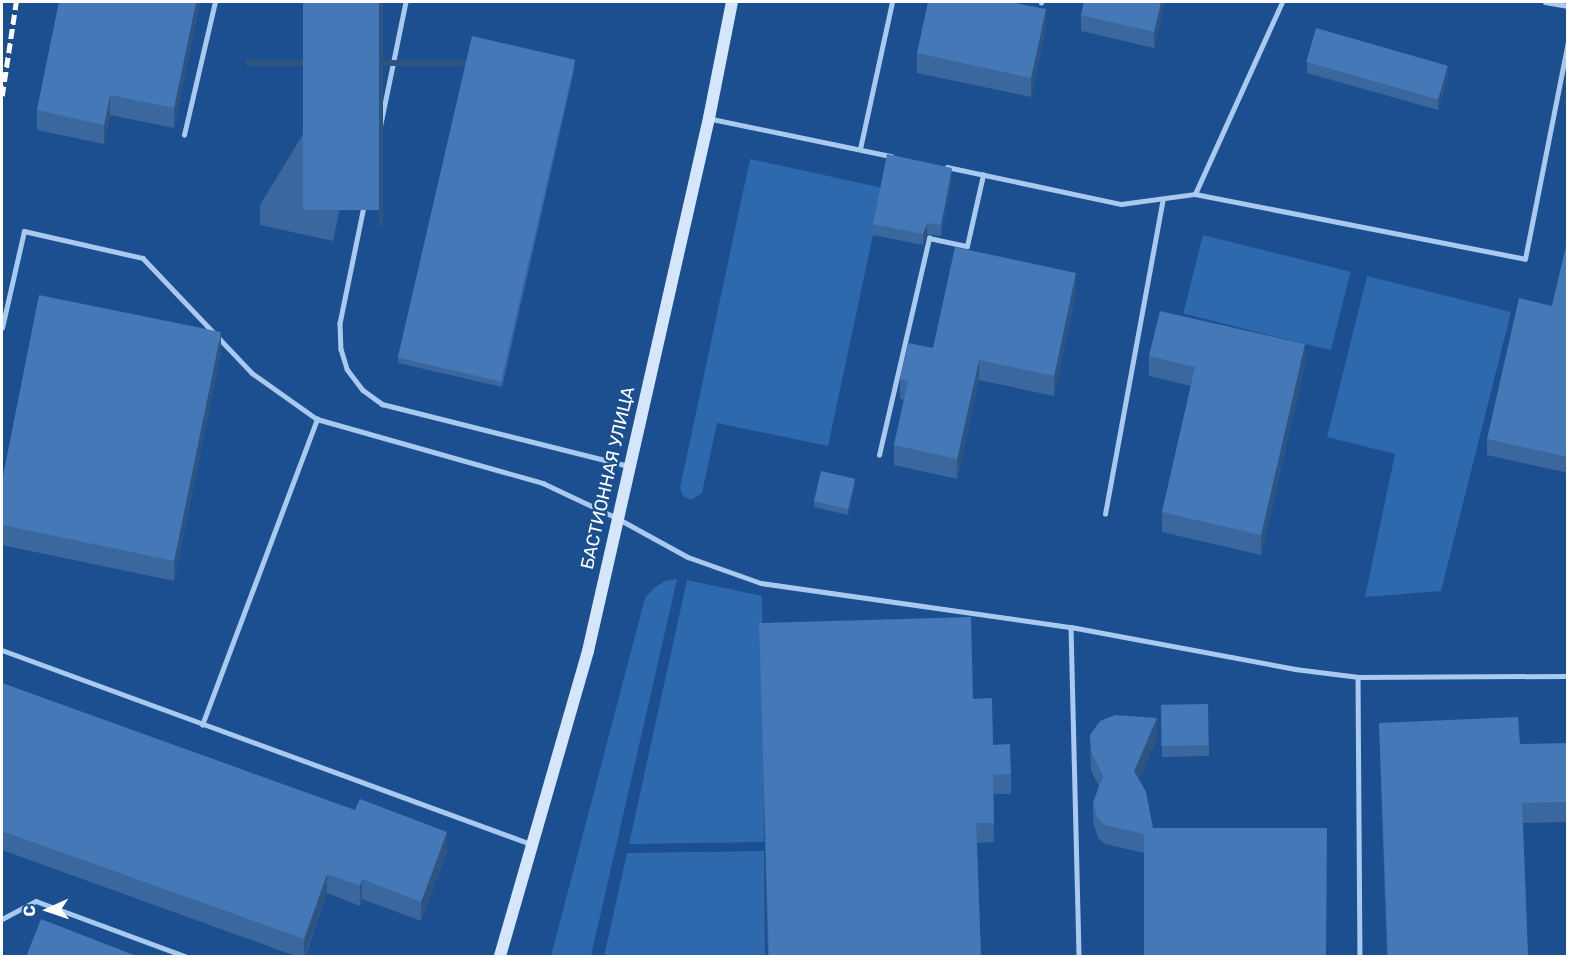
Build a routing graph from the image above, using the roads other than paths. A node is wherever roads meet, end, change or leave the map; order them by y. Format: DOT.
graph roads {
  1 [pos="215,2"];
  2 [pos="406,2"];
  3 [pos="732,2"];
  4 [pos="892,2"];
  5 [pos="1282,2"];
  6 [pos="1545,2"];
  7 [pos="1568,6"];
  8 [pos="1568,41"];
  9 [pos="709,118"];
  10 [pos="184,135"];
  11 [pos="860,150"];
  12 [pos="894,156"];
  13 [pos="938,166"];
  14 [pos="983,175"];
  15 [pos="1195,194"];
  16 [pos="1163,199"];
  17 [pos="2,328"];
  18 [pos="317,419"];
  19 [pos="879,454"];
  20 [pos="630,466"];
  21 [pos="1105,514"];
  22 [pos="617,518"];
  23 [pos="1071,627"];
  24 [pos="2,650"];
  25 [pos="1568,676"];
  26 [pos="1359,677"];
  27 [pos="202,724"];
  28 [pos="534,844"];
  29 [pos="2,919"];
  30 [pos="185,957"];
  31 [pos="500,957"];
  32 [pos="1079,957"];
  33 [pos="1360,957"];
  1 -- 10 [label="lane"];
  2 -- 20 [label="lane"];
  3 -- 9 [label="main road, БАСТИОННАЯ УЛИЦА"];
  4 -- 11 [label="lane"];
  5 -- 15 [label="lane"];
  6 -- 7 [label="lane"];
  8 -- 15 [label="lane"];
  9 -- 11 [label="lane"];
  9 -- 20 [label="main road, БАСТИОННАЯ УЛИЦА"];
  11 -- 12 [label="lane"];
  13 -- 14 [label="lane"];
  14 -- 16 [label="lane"];
  14 -- 19 [label="lane"];
  15 -- 16 [label="lane"];
  16 -- 21 [label="lane"];
  17 -- 18 [label="lane"];
  18 -- 22 [label="lane"];
  18 -- 27 [label="lane"];
  20 -- 22 [label="main road, БАСТИОННАЯ УЛИЦА"];
  22 -- 23 [label="lane"];
  22 -- 28 [label="main road, БАСТИОННАЯ УЛИЦА"];
  23 -- 26 [label="lane"];
  23 -- 32 [label="lane"];
  24 -- 27 [label="lane"];
  25 -- 26 [label="lane"];
  26 -- 33 [label="lane"];
  27 -- 28 [label="lane"];
  28 -- 31 [label="main road, БАСТИОННАЯ УЛИЦА"];
  29 -- 30 [label="lane"];
}
